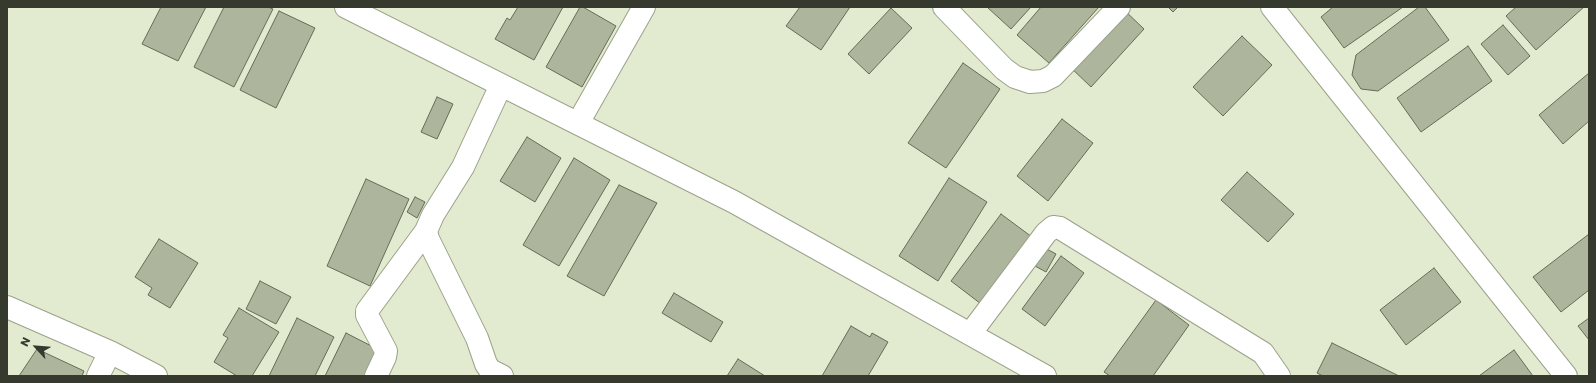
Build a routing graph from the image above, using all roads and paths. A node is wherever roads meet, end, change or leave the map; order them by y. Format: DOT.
graph roads {
  1 [pos="346,7"];
  2 [pos="644,7"];
  3 [pos="944,7"];
  4 [pos="1119,7"];
  5 [pos="1272,7"];
  6 [pos="501,84"];
  7 [pos="578,122"];
  8 [pos="426,231"];
  9 [pos="7,307"];
  10 [pos="970,334"];
  11 [pos="110,352"];
  12 [pos="98,376"];
  13 [pos="156,376"];
  14 [pos="376,376"];
  15 [pos="502,376"];
  16 [pos="1045,376"];
  17 [pos="1279,376"];
  18 [pos="1566,376"];
  1 -- 6 [label="street"];
  2 -- 7 [label="street"];
  3 -- 4 [label="street"];
  5 -- 18 [label="street"];
  6 -- 7 [label="street"];
  6 -- 8 [label="street"];
  7 -- 10 [label="street"];
  8 -- 14 [label="street"];
  8 -- 15 [label="street"];
  9 -- 11 [label="street"];
  10 -- 16 [label="street"];
  10 -- 17 [label="street"];
  11 -- 12 [label="street"];
  11 -- 13 [label="street"];
}
